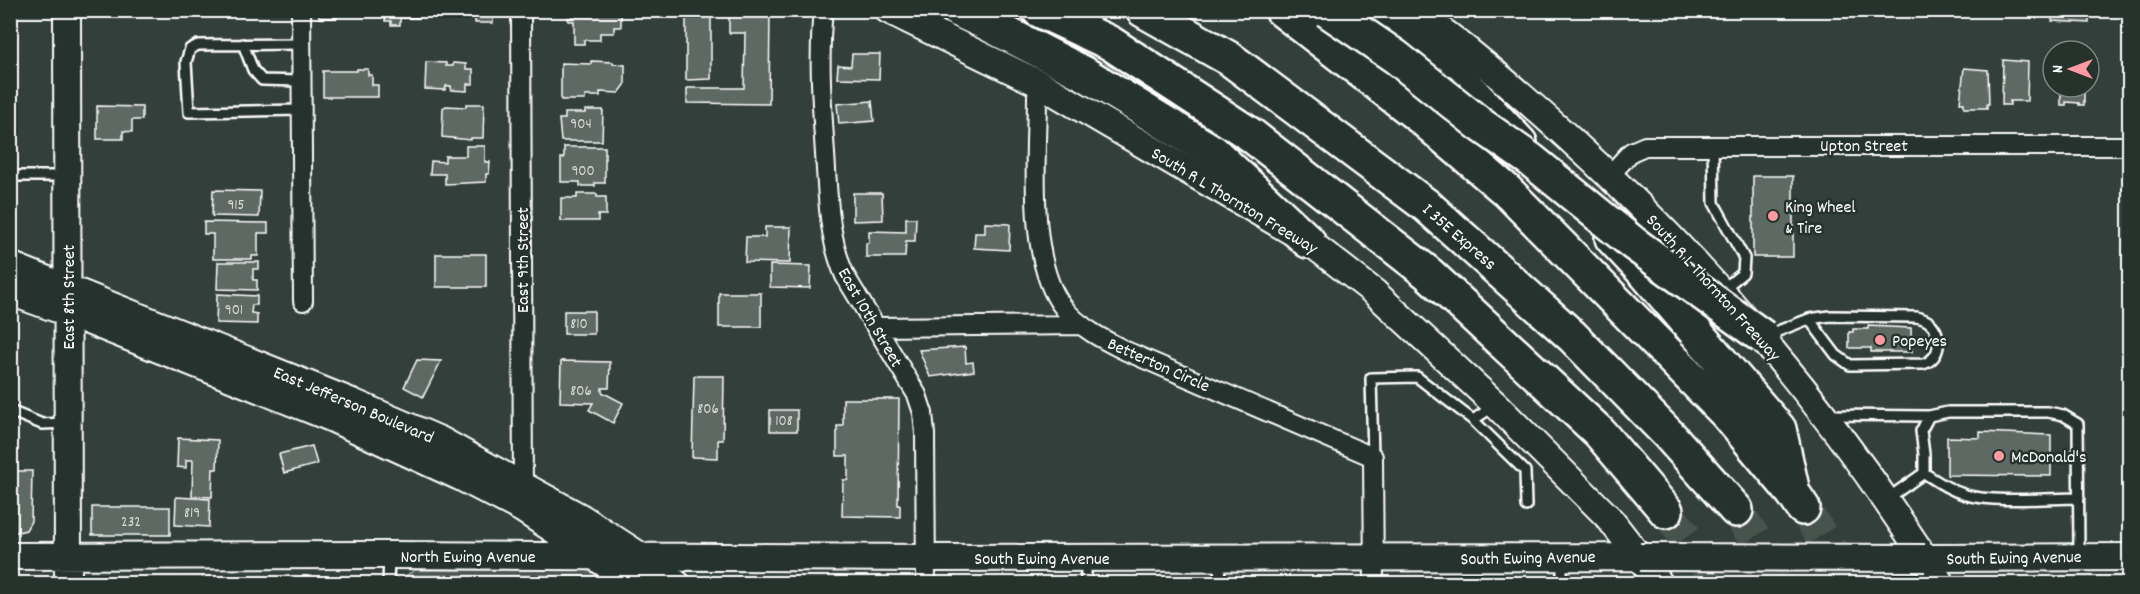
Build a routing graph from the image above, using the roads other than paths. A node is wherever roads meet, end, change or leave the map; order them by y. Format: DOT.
graph roads {
  1 [pos="67,10"];
  2 [pos="300,10"];
  3 [pos="521,10"];
  4 [pos="823,10"];
  5 [pos="888,10"];
  6 [pos="958,10"];
  7 [pos="1039,10"];
  8 [pos="1143,10"];
  9 [pos="1282,10"];
  10 [pos="1327,10"];
  11 [pos="1369,10"];
  12 [pos="1413,10"];
  13 [pos="243,44"];
  14 [pos="301,44"];
  15 [pos="301,81"];
  16 [pos="1040,84"];
  17 [pos="301,110"];
  18 [pos="1713,145"];
  19 [pos="2130,146"];
  20 [pos="10,176"];
  21 [pos="68,176"];
  22 [pos="1610,176"];
  23 [pos="1308,241"];
  24 [pos="10,265"];
  25 [pos="1722,290"];
  26 [pos="10,292"];
  27 [pos="68,300"];
  28 [pos="303,301"];
  29 [pos="1809,319"];
  30 [pos="1082,325"];
  31 [pos="876,327"];
  32 [pos="1763,337"];
  33 [pos="10,361"];
  34 [pos="10,381"];
  35 [pos="296,392"];
  36 [pos="1496,405"];
  37 [pos="10,411"];
  38 [pos="1826,415"];
  39 [pos="1929,416"];
  40 [pos="1473,420"];
  41 [pos="68,423"];
  42 [pos="1372,457"];
  43 [pos="1924,473"];
  44 [pos="523,484"];
  45 [pos="2079,498"];
  46 [pos="1887,499"];
  47 [pos="1526,507"];
  48 [pos="522,509"];
  49 [pos="1736,510"];
  50 [pos="1666,511"];
  51 [pos="389,555"];
  52 [pos="10,556"];
  53 [pos="68,556"];
  54 [pos="597,557"];
  55 [pos="642,557"];
  56 [pos="1562,557"];
  57 [pos="1640,557"];
  58 [pos="2079,557"];
  59 [pos="2130,557"];
  60 [pos="926,558"];
  61 [pos="1086,558"];
  62 [pos="1926,558"];
  63 [pos="1219,571"];
  64 [pos="1374,571"];
  65 [pos="68,584"];
  66 [pos="388,584"];
  67 [pos="636,584"];
  68 [pos="677,584"];
  69 [pos="926,584"];
  70 [pos="1086,584"];
  71 [pos="1562,584"];
  72 [pos="1660,584"];
  73 [pos="1941,584"];
  1 -- 21 [label="main road, East 8th Street"];
  2 -- 14 [label="street"];
  3 -- 44 [label="street, East 9th Street"];
  4 -- 31 [label="street, East 10th Street"];
  5 -- 16 [label="main road, South R L Thornton Freeway"];
  6 -- 23 [label="highway"];
  7 -- 50 [label="highway"];
  8 -- 49 [label="highway, I 35E Express"];
  9 -- 11 [label="highway"];
  10 -- 32 [label="highway, bridge"];
  12 -- 22 [label="main road, South R L Thornton Freeway"];
  13 -- 14 [label="lane"];
  13 -- 15 [label="lane"];
  13 -- 17 [label="lane"];
  14 -- 15 [label="street"];
  15 -- 17 [label="street"];
  16 -- 23 [label="main road, South R L Thornton Freeway"];
  16 -- 30 [label="street, Betterton Circle"];
  17 -- 28 [label="street"];
  18 -- 19 [label="street, Upton Street"];
  18 -- 22 [label="street, Upton Street"];
  18 -- 25 [label="lane"];
  20 -- 21 [label="lane"];
  21 -- 27 [label="main road, East 8th Street"];
  22 -- 25 [label="main road, South R L Thornton Freeway"];
  23 -- 36 [label="main road, South R L Thornton Freeway"];
  24 -- 27 [label="main road, East Jefferson Boulevard"];
  25 -- 32 [label="main road, South R L Thornton Freeway"];
  26 -- 27 [label="main road, East Jefferson Boulevard"];
  27 -- 35 [label="main road, East Jefferson Boulevard"];
  27 -- 41 [label="main road, East 8th Street"];
  29 -- 29 [label="lane"];
  29 -- 32 [label="lane"];
  30 -- 31 [label="street"];
  30 -- 42 [label="street, Betterton Circle"];
  31 -- 60 [label="street, East 10th Street"];
  32 -- 38 [label="main road, South R L Thornton Freeway"];
  33 -- 34 [label="lane"];
  35 -- 44 [label="main road, East Jefferson Boulevard"];
  35 -- 48 [label="main road, East Jefferson Boulevard"];
  36 -- 40 [label="lane"];
  36 -- 57 [label="main road, South R L Thornton Freeway"];
  37 -- 41 [label="lane"];
  38 -- 39 [label="lane"];
  38 -- 46 [label="main road, South R L Thornton Freeway"];
  39 -- 43 [label="lane"];
  39 -- 45 [label="lane"];
  40 -- 42 [label="lane"];
  40 -- 47 [label="lane"];
  41 -- 53 [label="main road, East 8th Street"];
  42 -- 64 [label="street"];
  43 -- 45 [label="lane"];
  43 -- 46 [label="lane"];
  44 -- 48 [label="street, East 9th Street"];
  44 -- 55 [label="main road, East Jefferson Boulevard"];
  45 -- 58 [label="lane"];
  46 -- 62 [label="main road, South R L Thornton Freeway"];
  48 -- 54 [label="main road, East Jefferson Boulevard"];
  51 -- 53 [label="main road, North Ewing Avenue"];
  51 -- 54 [label="main road, North Ewing Avenue"];
  51 -- 66 [label="lane"];
  52 -- 53 [label="main road, North Ewing Avenue"];
  53 -- 65 [label="main road, East 8th Street"];
  54 -- 55 [label="main road, North Ewing Avenue"];
  54 -- 67 [label="main road, East Jefferson Boulevard"];
  55 -- 60 [label="main road, North Ewing Avenue"];
  55 -- 68 [label="main road, East Jefferson Boulevard"];
  56 -- 57 [label="main road, South Ewing Avenue"];
  56 -- 64 [label="main road, South Ewing Avenue"];
  56 -- 71 [label="lane"];
  57 -- 62 [label="main road, South Ewing Avenue, bridge"];
  57 -- 72 [label="main road, South R L Thornton Freeway"];
  58 -- 59 [label="main road, South Ewing Avenue"];
  58 -- 62 [label="main road, South Ewing Avenue"];
  60 -- 61 [label="main road, South Ewing Avenue"];
  60 -- 69 [label="street, East 10th Street"];
  61 -- 63 [label="main road, South Ewing Avenue"];
  61 -- 70 [label="lane"];
  62 -- 73 [label="main road, South R L Thornton Freeway"];
  63 -- 64 [label="main road, South Ewing Avenue"];
}
